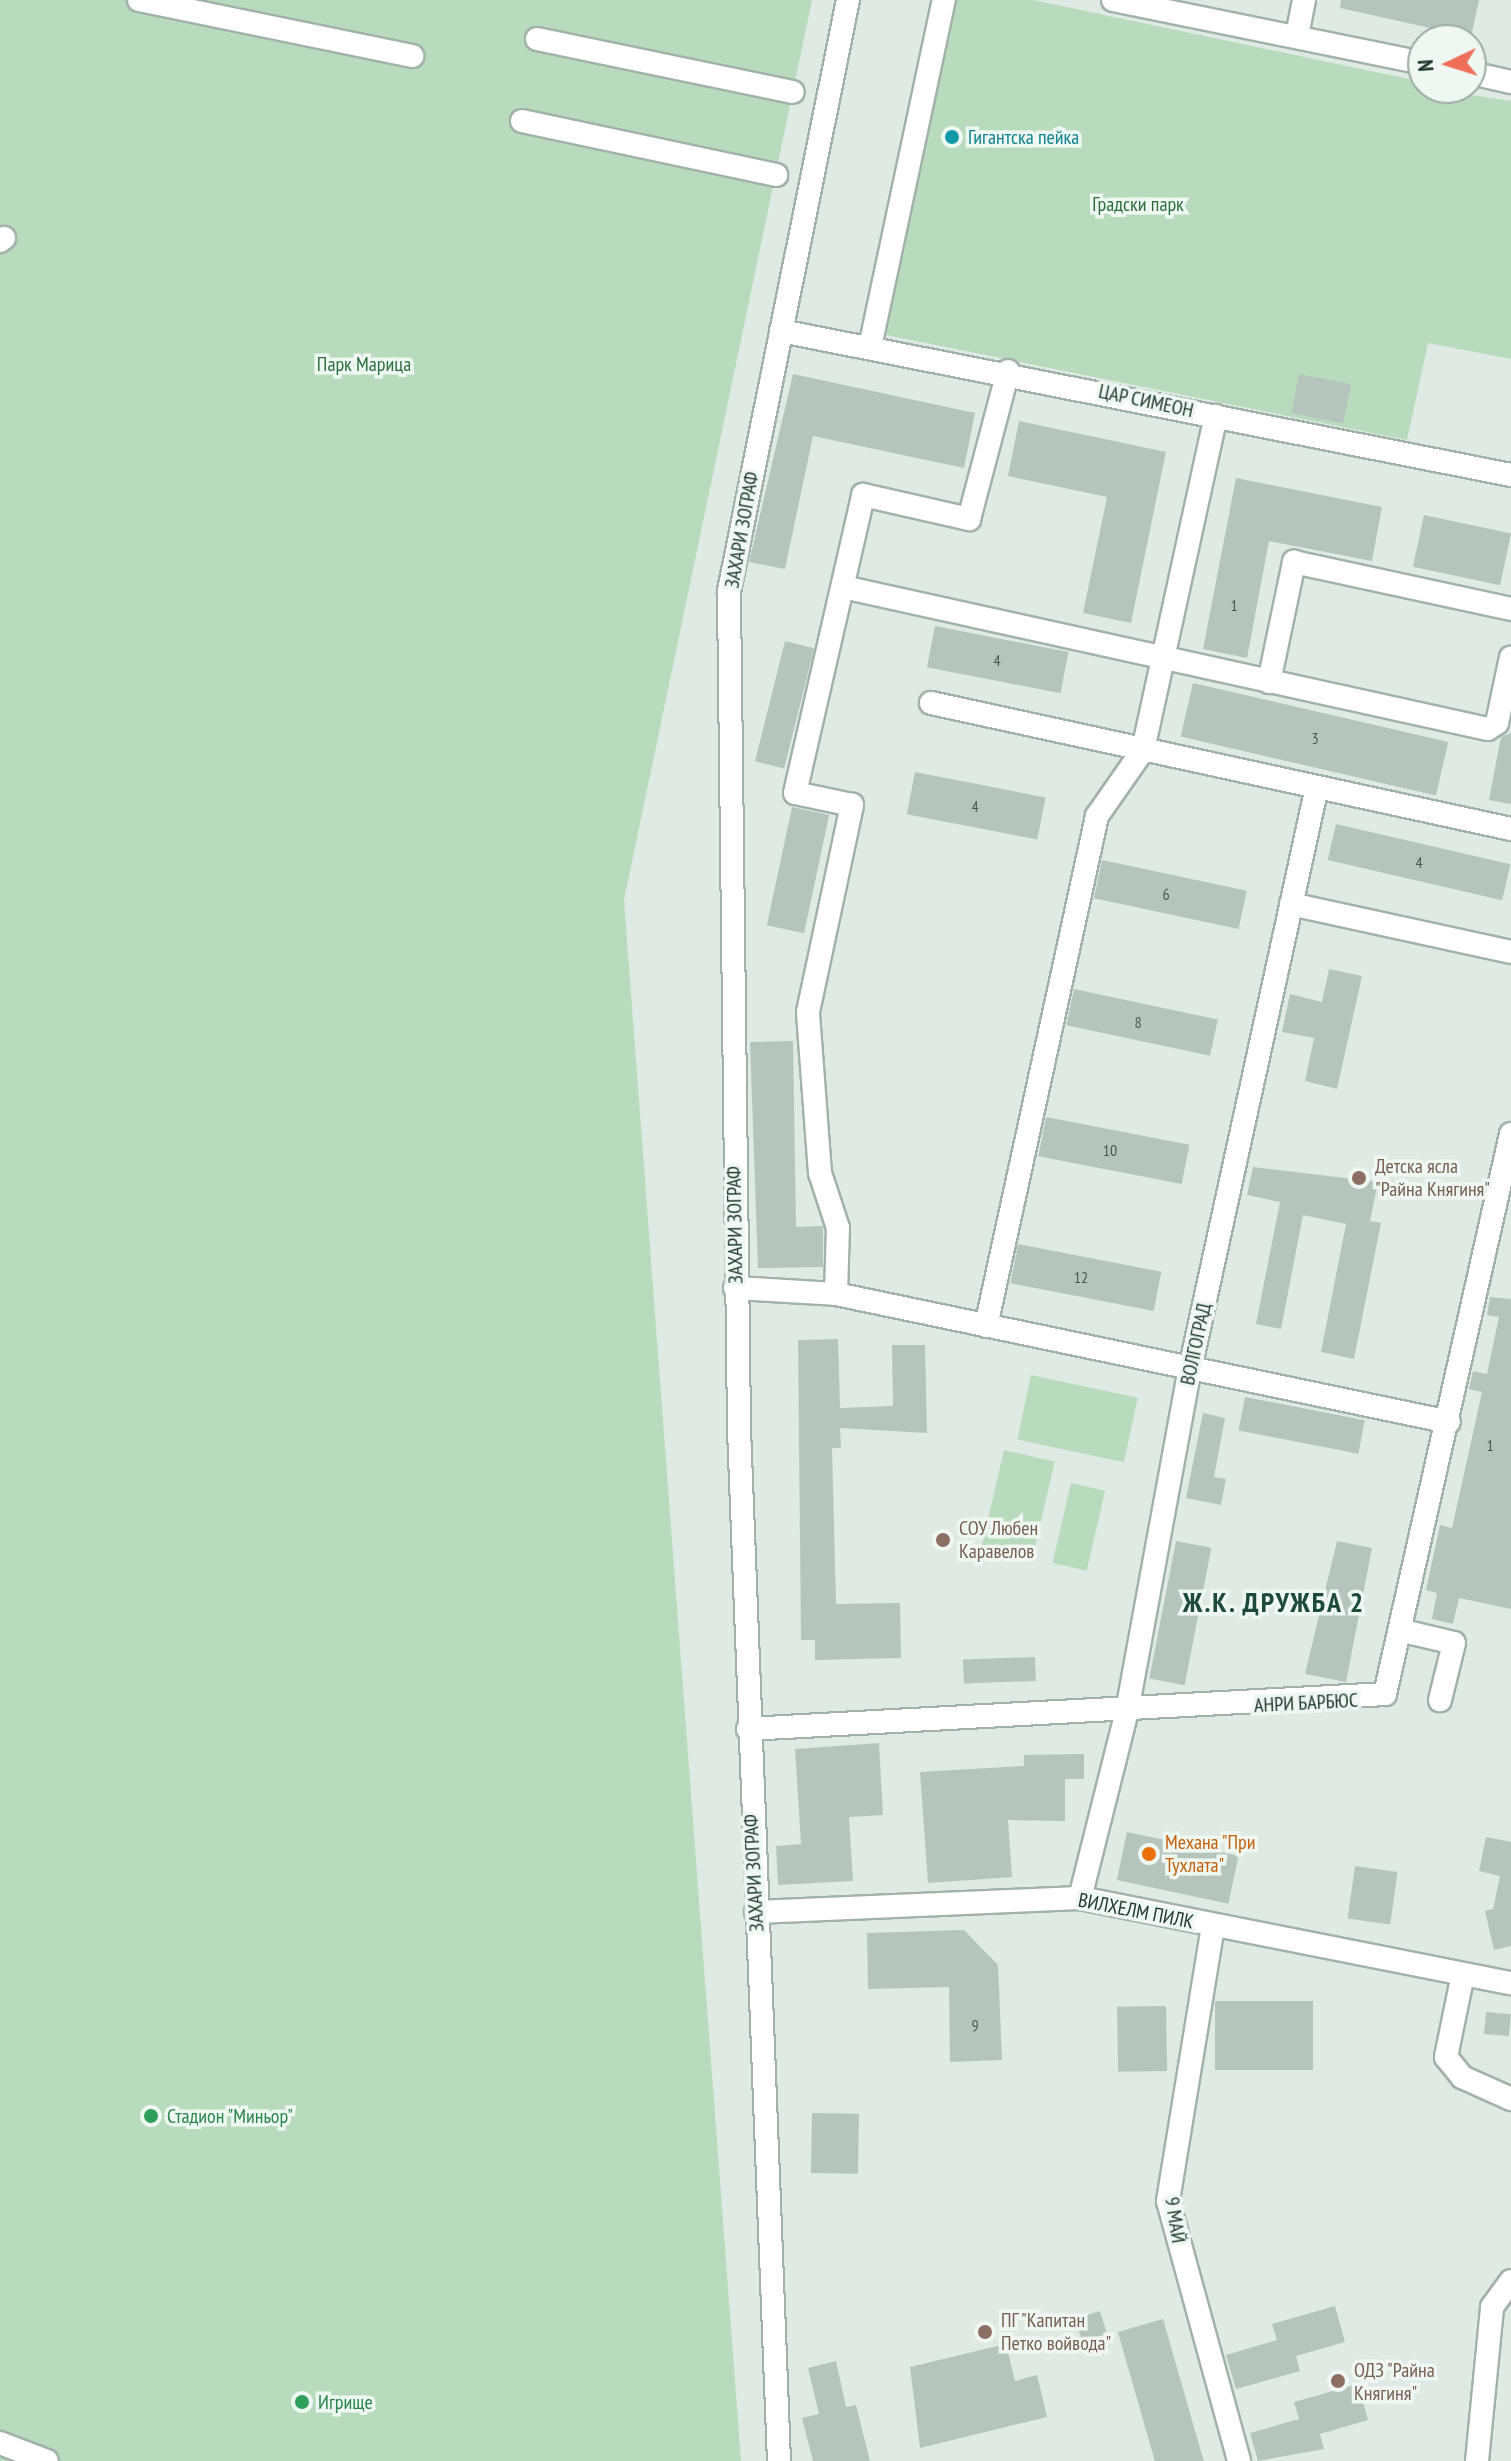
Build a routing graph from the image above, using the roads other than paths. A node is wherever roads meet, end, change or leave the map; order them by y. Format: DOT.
graph roads {
  1 [pos="139,0"];
  2 [pos="848,0"];
  3 [pos="944,0"];
  4 [pos="1113,0"];
  5 [pos="1304,0"];
  6 [pos="1297,36"];
  7 [pos="537,39"];
  8 [pos="412,56"];
  9 [pos="1407,60"];
  10 [pos="1487,77"];
  11 [pos="1511,82"];
  12 [pos="793,92"];
  13 [pos="522,121"];
  14 [pos="776,175"];
  15 [pos="781,331"];
  16 [pos="870,347"];
  17 [pos="1008,371"];
  18 [pos="1216,416"];
  19 [pos="1511,475"];
  20 [pos="843,587"];
  21 [pos="1511,609"];
  22 [pos="1511,657"];
  23 [pos="1164,660"];
  24 [pos="1269,682"];
  25 [pos="931,703"];
  26 [pos="1143,750"];
  27 [pos="1316,791"];
  28 [pos="1511,829"];
  29 [pos="1291,904"];
  30 [pos="1511,952"];
  31 [pos="1511,1134"];
  32 [pos="735,1288"];
  33 [pos="836,1294"];
  34 [pos="986,1326"];
  35 [pos="1190,1369"];
  36 [pos="1449,1422"];
  37 [pos="1403,1631"];
  38 [pos="1440,1700"];
  39 [pos="1127,1711"];
  40 [pos="748,1729"];
  41 [pos="1080,1898"];
  42 [pos="756,1912"];
  43 [pos="1213,1926"];
  44 [pos="1463,1974"];
  45 [pos="1511,1983"];
  46 [pos="1511,2099"];
  47 [pos="1511,2281"];
  48 [pos="0,2443"];
  49 [pos="47,2461"];
  50 [pos="779,2461"];
  51 [pos="1239,2461"];
  52 [pos="1477,2461"];
  1 -- 8 [label="street"];
  2 -- 15 [label="street, ЗАХАРИ ЗОГРАФ"];
  3 -- 16 [label="street"];
  4 -- 6 [label="street"];
  5 -- 6 [label="street"];
  6 -- 9 [label="street"];
  7 -- 12 [label="street"];
  10 -- 11 [label="street"];
  13 -- 14 [label="street"];
  15 -- 16 [label="street, ЦАР СИМЕОН"];
  15 -- 32 [label="street, ЗАХАРИ ЗОГРАФ"];
  16 -- 17 [label="street, ЦАР СИМЕОН"];
  17 -- 18 [label="street, ЦАР СИМЕОН"];
  17 -- 20 [label="street"];
  18 -- 19 [label="street, ЦАР СИМЕОН"];
  18 -- 23 [label="street"];
  20 -- 23 [label="street"];
  20 -- 33 [label="street"];
  21 -- 24 [label="street"];
  22 -- 24 [label="street"];
  23 -- 24 [label="street"];
  23 -- 26 [label="street"];
  25 -- 26 [label="street"];
  26 -- 27 [label="street"];
  26 -- 34 [label="street"];
  27 -- 28 [label="street"];
  27 -- 29 [label="street, ВОЛГОГРАД"];
  29 -- 30 [label="street"];
  29 -- 35 [label="street, ВОЛГОГРАД"];
  31 -- 36 [label="street, АНРИ БАРБЮС"];
  32 -- 33 [label="street"];
  32 -- 40 [label="street, ЗАХАРИ ЗОГРАФ"];
  33 -- 34 [label="street"];
  34 -- 35 [label="street"];
  35 -- 36 [label="street"];
  35 -- 39 [label="street, ВОЛГОГРАД"];
  36 -- 37 [label="street, АНРИ БАРБЮС"];
  37 -- 38 [label="street"];
  37 -- 39 [label="street, АНРИ БАРБЮС"];
  39 -- 40 [label="street, АНРИ БАРБЮС"];
  39 -- 41 [label="street, ВОЛГОГРАД"];
  40 -- 42 [label="street, ЗАХАРИ ЗОГРАФ"];
  41 -- 42 [label="street, ВИЛХЕЛМ ПИЛК"];
  41 -- 43 [label="street, ВИЛХЕЛМ ПИЛК"];
  42 -- 50 [label="street, ЗАХАРИ ЗОГРАФ"];
  43 -- 44 [label="street, ВИЛХЕЛМ ПИЛК"];
  43 -- 51 [label="street, 9 МАЙ"];
  44 -- 45 [label="street, ВИЛХЕЛМ ПИЛК"];
  44 -- 46 [label="street"];
  47 -- 52 [label="street"];
  48 -- 49 [label="street"];
}
